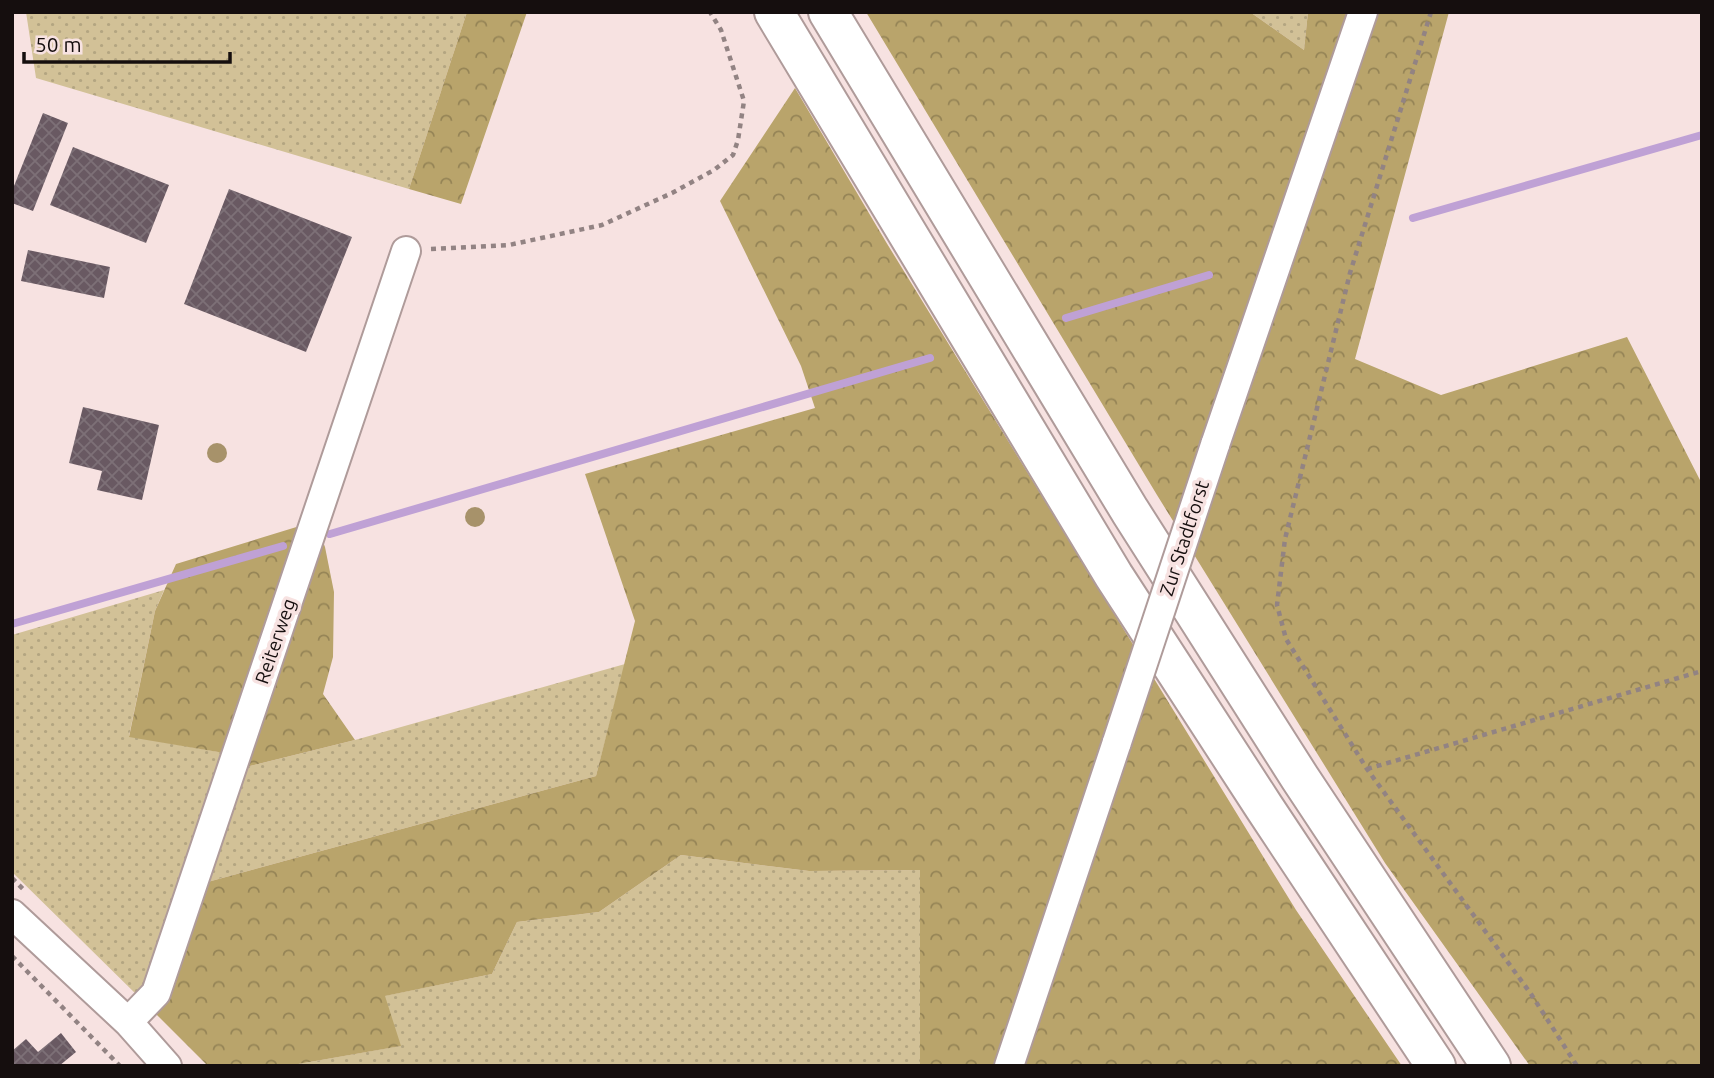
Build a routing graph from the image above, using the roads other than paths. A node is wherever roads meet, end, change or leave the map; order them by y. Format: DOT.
graph roads {
  1 [pos="774,12"];
  2 [pos="828,12"];
  3 [pos="1363,12"];
  4 [pos="406,251"];
  5 [pos="12,914"];
  6 [pos="128,1022"];
  7 [pos="158,1063"];
  8 [pos="1009,1066"];
  9 [pos="1436,1066"];
  10 [pos="1491,1066"];
  1 -- 9 [label="highway"];
  2 -- 10 [label="highway"];
  3 -- 8 [label="street, Zur Stadtforst, bridge"];
  4 -- 6 [label="street, Reiterweg"];
  5 -- 6 [label="street"];
  6 -- 7 [label="street"];
}
